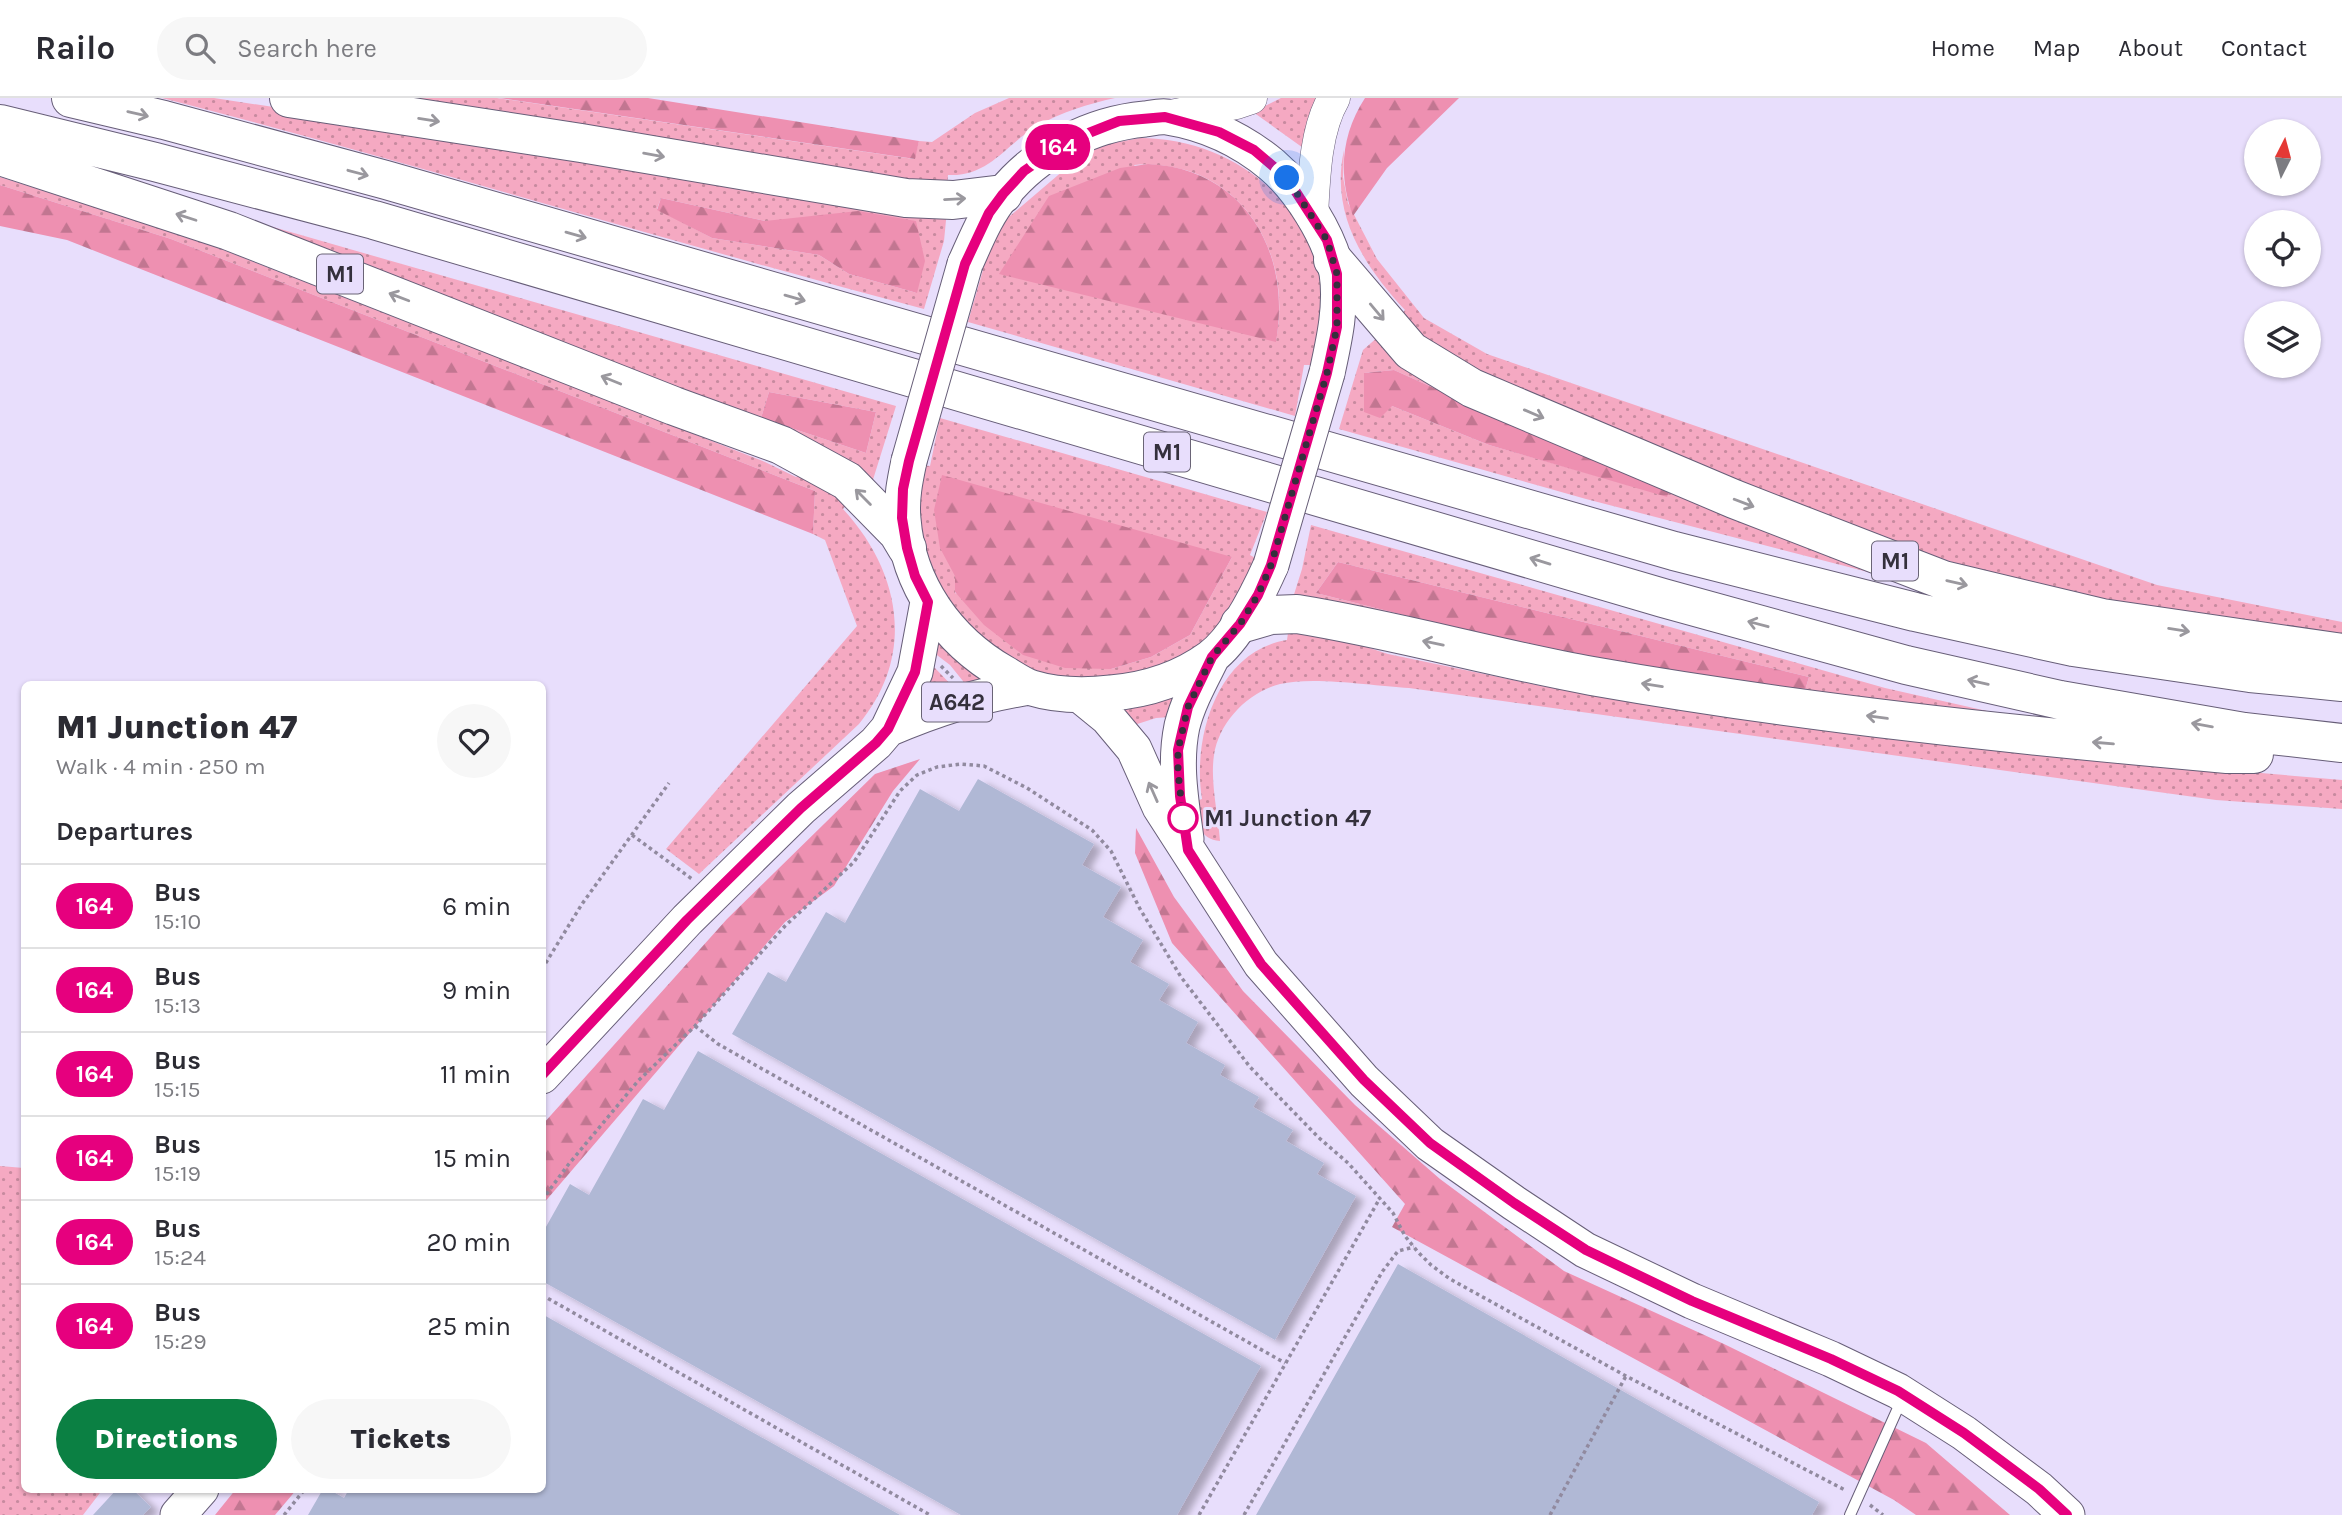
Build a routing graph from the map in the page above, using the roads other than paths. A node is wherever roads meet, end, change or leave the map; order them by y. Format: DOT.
graph roads {
  1 [pos="71,98"];
  2 [pos="289,98"];
  3 [pos="1251,98"];
  4 [pos="1334,98"];
  5 [pos="1165,117"];
  6 [pos="0,124"];
  7 [pos="0,156"];
  8 [pos="1003,194"];
  9 [pos="1312,216"];
  10 [pos="1333,260"];
  11 [pos="907,548"];
  12 [pos="928,602"];
  13 [pos="1240,624"];
  14 [pos="2342,653"];
  15 [pos="1212,657"];
  16 [pos="2342,682"];
  17 [pos="1029,687"];
  18 [pos="1082,696"];
  19 [pos="888,729"];
  20 [pos="2342,743"];
  21 [pos="2342,752"];
  22 [pos="1188,850"];
  23 [pos="546,1072"];
  24 [pos="1904,1395"];
  25 [pos="197,1493"];
  26 [pos="178,1515"];
  27 [pos="1850,1515"];
  28 [pos="2067,1515"];
  1 -- 16 [label="highway, M1, one-way"];
  2 -- 8 [label="highway, one-way"];
  3 -- 5 [label="main road"];
  4 -- 9 [label="main road"];
  5 -- 8 [label="main road"];
  5 -- 9 [label="main road"];
  20 -- 6 [label="highway, M1, one-way"];
  11 -- 7 [label="highway, M1, one-way"];
  8 -- 11 [label="main road, bridge"];
  9 -- 10 [label="main road"];
  10 -- 13 [label="main road, bridge"];
  10 -- 14 [label="highway, M1, one-way"];
  11 -- 12 [label="main road"];
  12 -- 17 [label="main road"];
  12 -- 19 [label="main road, A642"];
  13 -- 15 [label="main road"];
  21 -- 13 [label="highway, one-way"];
  15 -- 18 [label="main road"];
  15 -- 22 [label="main road"];
  17 -- 18 [label="main road"];
  17 -- 19 [label="main road, A642"];
  22 -- 18 [label="main road, one-way"];
  19 -- 23 [label="main road, A642"];
  22 -- 24 [label="main road"];
  24 -- 27 [label="lane"];
  24 -- 28 [label="main road"];
  25 -- 26 [label="main road"];
}
